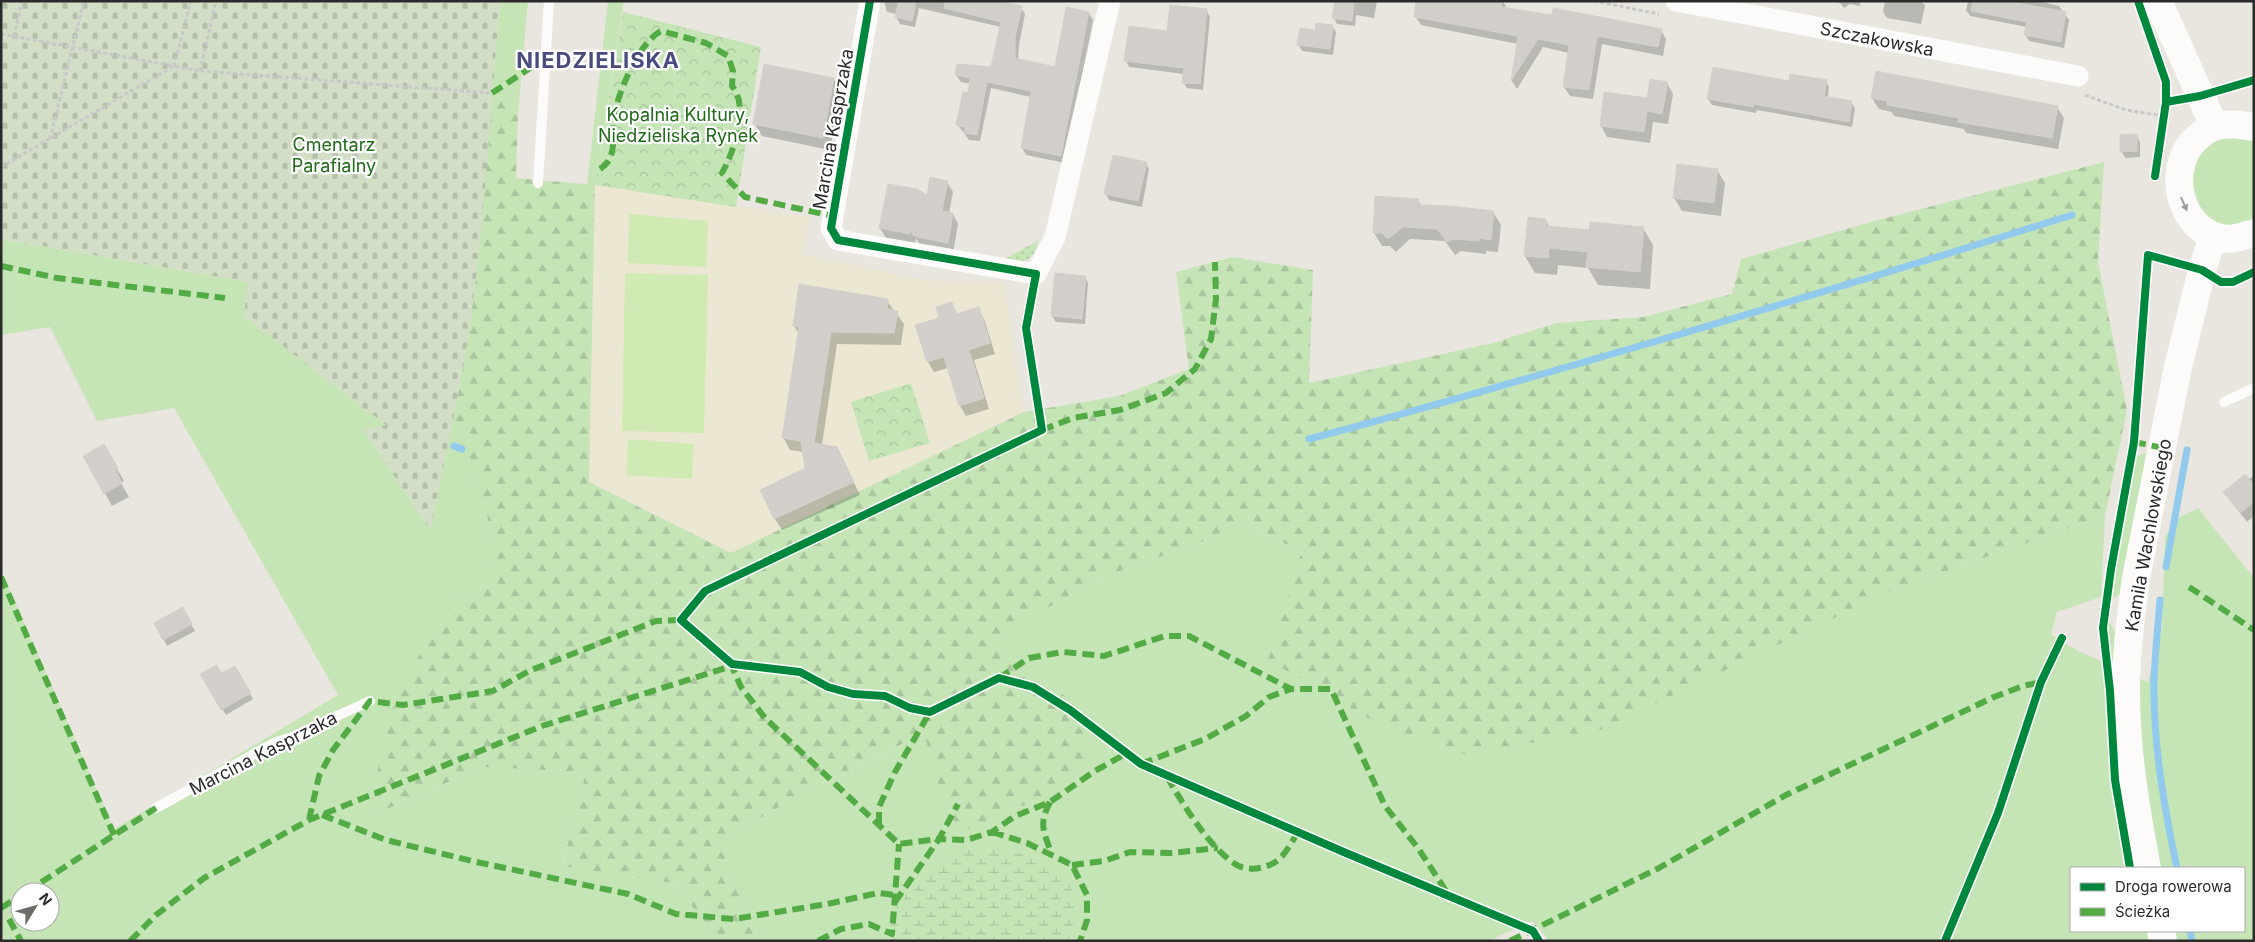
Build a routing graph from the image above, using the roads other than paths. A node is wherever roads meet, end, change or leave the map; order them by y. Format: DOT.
graph roads {
  1 [pos="549,1"];
  2 [pos="870,1"];
  3 [pos="1110,1"];
  4 [pos="1676,1"];
  5 [pos="2158,1"];
  6 [pos="2078,76"];
  7 [pos="2214,126"];
  8 [pos="2254,127"];
  9 [pos="538,183"];
  10 [pos="2254,233"];
  11 [pos="2213,236"];
  12 [pos="2254,388"];
  13 [pos="2224,402"];
  14 [pos="370,700"];
  15 [pos="156,808"];
  16 [pos="2148,867"];
  1 -- 9 [label="lane"];
  2 -- 3 [label="street, Marcina Kasprzaka"];
  4 -- 6 [label="street, Szczakowska"];
  5 -- 7 [label="street"];
  7 -- 8 [label="street"];
  7 -- 11 [label="street, one-way"];
  10 -- 11 [label="street"];
  11 -- 16 [label="street, Kamila Wachlowskiego"];
  12 -- 13 [label="lane"];
  14 -- 15 [label="lane, Marcina Kasprzaka"];
}
